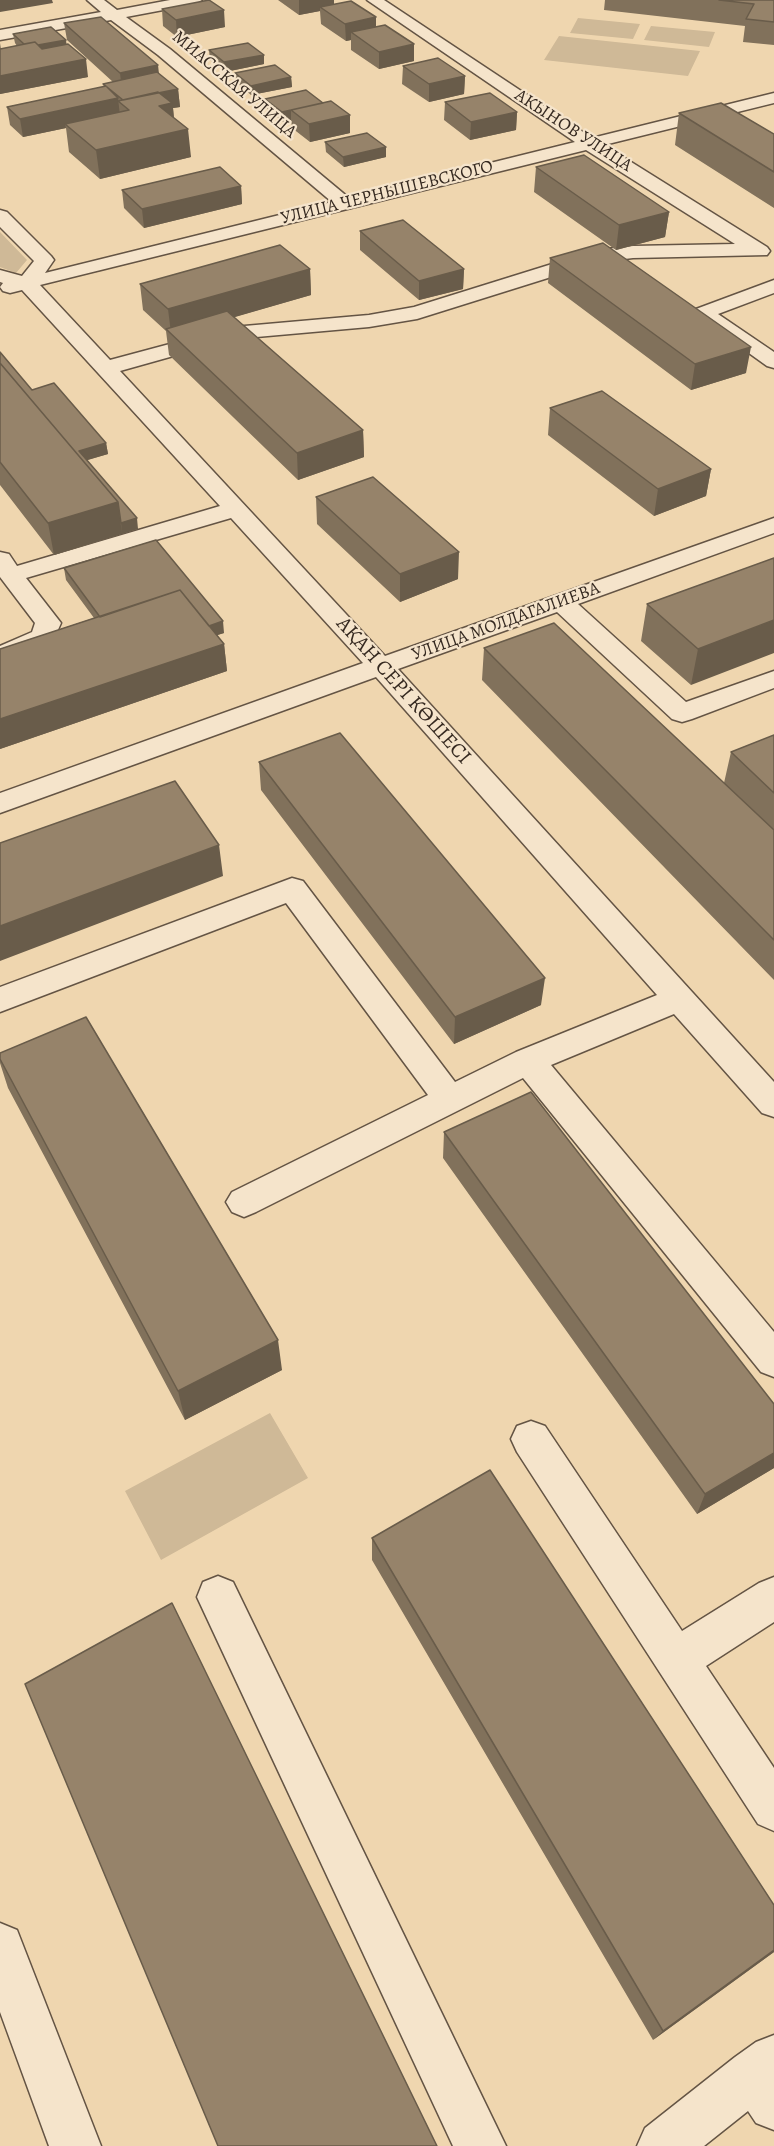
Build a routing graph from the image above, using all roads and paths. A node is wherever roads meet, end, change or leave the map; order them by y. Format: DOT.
graph roads {
  1 [pos="94,0"];
  2 [pos="195,0"];
  3 [pos="374,0"];
  4 [pos="112,14"];
  5 [pos="0,35"];
  6 [pos="774,98"];
  7 [pos="718,111"];
  8 [pos="737,123"];
  9 [pos="588,143"];
  10 [pos="346,204"];
  11 [pos="0,216"];
  12 [pos="766,254"];
  13 [pos="0,276"];
  14 [pos="27,283"];
  15 [pos="774,286"];
  16 [pos="0,290"];
  17 [pos="774,362"];
  18 [pos="106,368"];
  19 [pos="236,509"];
  20 [pos="774,525"];
  21 [pos="6,567"];
  22 [pos="561,602"];
  23 [pos="0,655"];
  24 [pos="381,667"];
  25 [pos="774,679"];
  26 [pos="0,803"];
  27 [pos="680,999"];
  28 [pos="0,1000"];
  29 [pos="528,1061"];
  30 [pos="450,1100"];
  31 [pos="774,1104"];
  32 [pos="244,1202"];
  33 [pos="774,1360"];
  34 [pos="531,1439"];
  35 [pos="218,1598"];
  36 [pos="774,1598"];
  37 [pos="676,1660"];
  38 [pos="774,1808"];
  39 [pos="0,1947"];
  40 [pos="767,2080"];
  41 [pos="75,2146"];
  42 [pos="480,2146"];
  43 [pos="663,2146"];
  1 -- 4 [label="street, МИАССКАЯ УЛИЦА"];
  2 -- 4 [label="street"];
  3 -- 9 [label="street, АКЫНОВ УЛИЦА"];
  4 -- 5 [label="street"];
  4 -- 10 [label="street, МИАССКАЯ УЛИЦА"];
  6 -- 7 [label="street, УЛИЦА ЧЕРНЫШЕВСКОГО"];
  7 -- 8 [label="street"];
  7 -- 9 [label="street, УЛИЦА ЧЕРНЫШЕВСКОГО"];
  9 -- 10 [label="street, УЛИЦА ЧЕРНЫШЕВСКОГО"];
  9 -- 12 [label="street, АКЫНОВ УЛИЦА"];
  10 -- 14 [label="street, УЛИЦА ЧЕРНЫШЕВСКОГО"];
  11 -- 14 [label="street"];
  12 -- 18 [label="street"];
  13 -- 14 [label="street"];
  14 -- 16 [label="street, УЛИЦА ЧЕРНЫШЕВСКОГО"];
  14 -- 18 [label="street, АҚАН СЕРІ КӨШЕСІ"];
  15 -- 17 [label="street"];
  18 -- 19 [label="street, АҚАН СЕРІ КӨШЕСІ"];
  19 -- 21 [label="street"];
  19 -- 24 [label="street, АҚАН СЕРІ КӨШЕСІ"];
  20 -- 22 [label="street, УЛИЦА МОЛДАГАЛИЕВА"];
  21 -- 23 [label="street"];
  22 -- 24 [label="street, УЛИЦА МОЛДАГАЛИЕВА"];
  22 -- 25 [label="street"];
  24 -- 26 [label="street, УЛИЦА МОЛДАГАЛИЕВА"];
  24 -- 27 [label="street, АҚАН СЕРІ КӨШЕСІ"];
  27 -- 29 [label="street"];
  27 -- 31 [label="street, АҚАН СЕРІ КӨШЕСІ"];
  28 -- 30 [label="street"];
  29 -- 30 [label="street"];
  29 -- 33 [label="street"];
  30 -- 32 [label="street"];
  34 -- 37 [label="street"];
  35 -- 42 [label="street"];
  36 -- 37 [label="street"];
  37 -- 38 [label="street"];
  39 -- 41 [label="street"];
  40 -- 43 [label="street"];
}
